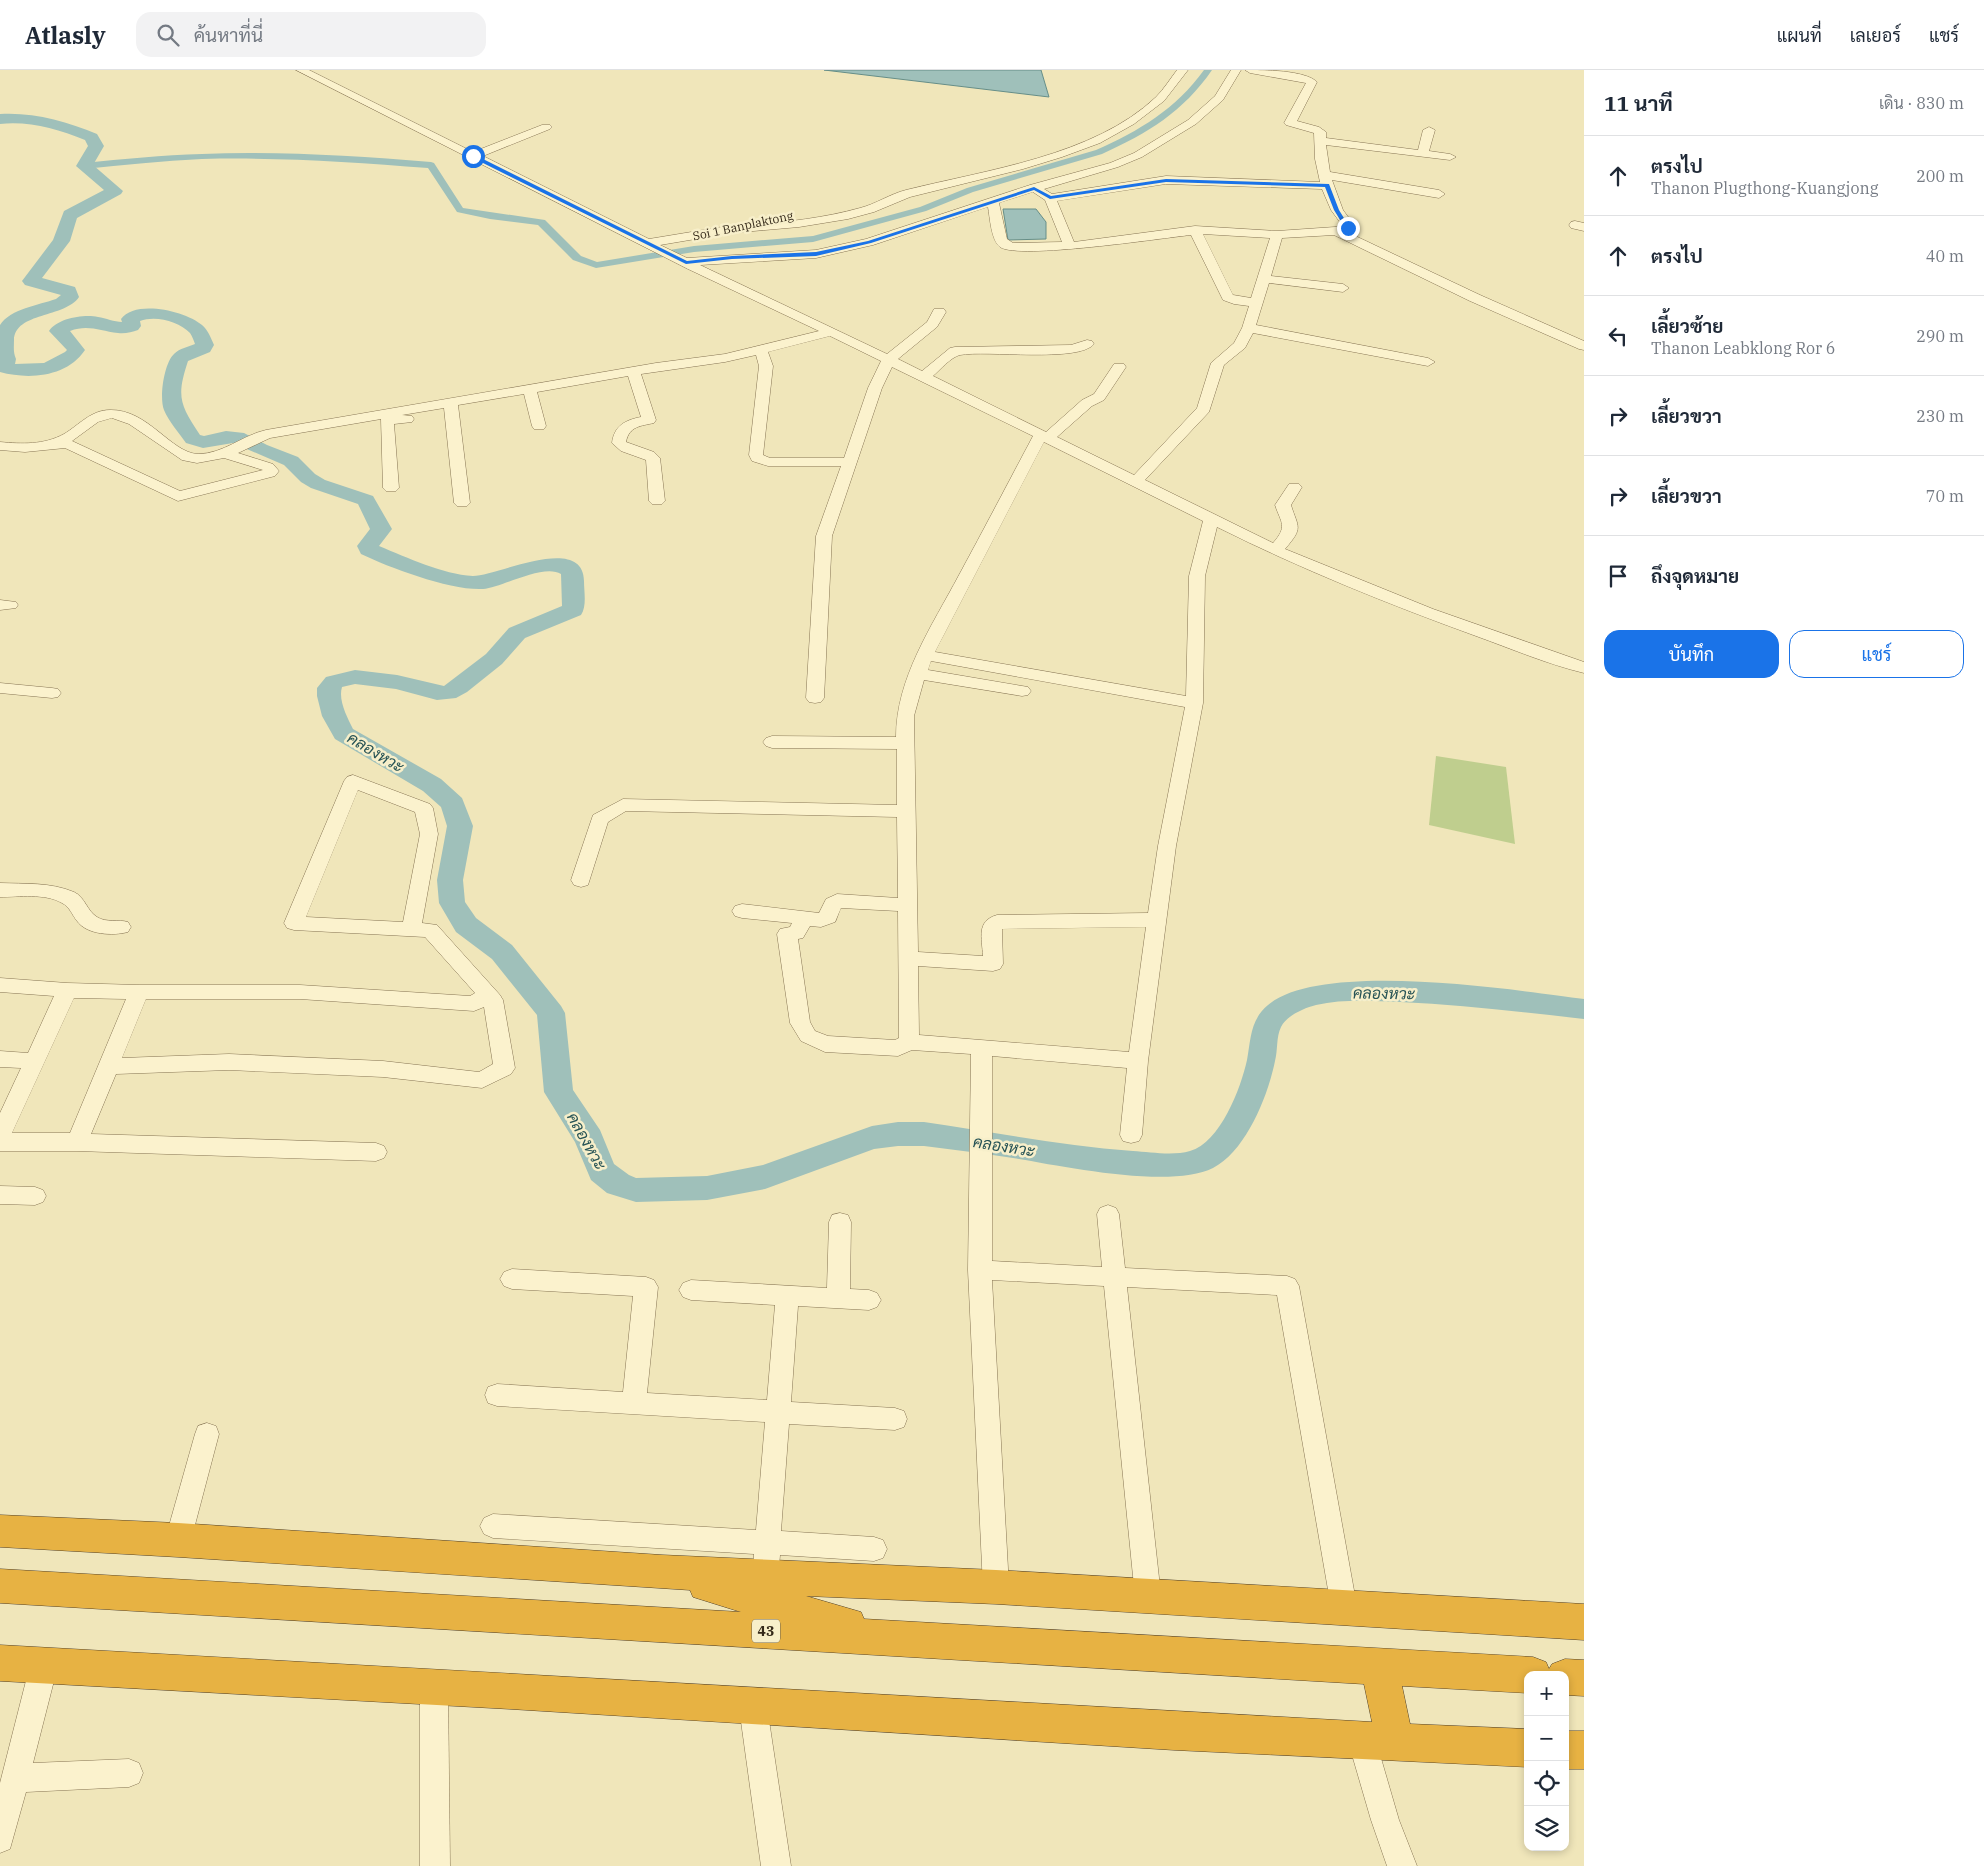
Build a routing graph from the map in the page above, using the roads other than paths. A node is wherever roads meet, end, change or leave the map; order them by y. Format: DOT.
graph roads {
  1 [pos="301,70"];
  2 [pos="1182,70"];
  3 [pos="1236,70"];
  4 [pos="1250,70"];
  5 [pos="546,127"];
  6 [pos="1429,130"];
  7 [pos="1320,141"];
  8 [pos="1422,154"];
  9 [pos="473,156"];
  10 [pos="1450,158"];
  11 [pos="1326,180"];
  12 [pos="1356,180"];
  13 [pos="1425,180"];
  14 [pos="1034,188"];
  15 [pos="1439,194"];
  16 [pos="1050,198"];
  17 [pos="993,202"];
  18 [pos="836,204"];
  19 [pos="733,230"];
  20 [pos="1195,230"];
  21 [pos="1336,231"];
  22 [pos="1277,235"];
  23 [pos="649,243"];
  24 [pos="1070,246"];
  25 [pos="686,262"];
  26 [pos="1265,280"];
  27 [pos="1343,288"];
  28 [pos="1258,303"];
  29 [pos="939,312"];
  30 [pos="1250,328"];
  31 [pos="832,332"];
  32 [pos="1087,344"];
  33 [pos="1584,346"];
  34 [pos="761,350"];
  35 [pos="888,360"];
  36 [pos="1428,362"];
  37 [pos="1119,367"];
  38 [pos="633,371"];
  39 [pos="923,377"];
  40 [pos="530,390"];
  41 [pos="451,409"];
  42 [pos="539,426"];
  43 [pos="1044,436"];
  44 [pos="53,444"];
  45 [pos="0,446"];
  46 [pos="227,452"];
  47 [pos="850,462"];
  48 [pos="1135,482"];
  49 [pos="1294,487"];
  50 [pos="391,488"];
  51 [pos="657,502"];
  52 [pos="462,503"];
  53 [pos="1211,520"];
  54 [pos="1275,550"];
  55 [pos="925,655"];
  56 [pos="1584,668"];
  57 [pos="1016,670"];
  58 [pos="918,674"];
  59 [pos="0,688"];
  60 [pos="52,693"];
  61 [pos="815,698"];
  62 [pos="1194,703"];
  63 [pos="772,742"];
  64 [pos="906,743"];
  65 [pos="906,811"];
  66 [pos="581,880"];
  67 [pos="0,890"];
  68 [pos="908,905"];
  69 [pos="742,911"];
  70 [pos="804,919"];
  71 [pos="1157,920"];
  72 [pos="121,928"];
  73 [pos="411,929"];
  74 [pos="909,958"];
  75 [pos="0,984"];
  76 [pos="68,990"];
  77 [pos="139,992"];
  78 [pos="488,994"];
  79 [pos="909,1042"];
  80 [pos="982,1047"];
  81 [pos="0,1059"];
  82 [pos="1138,1060"];
  83 [pos="35,1061"];
  84 [pos="108,1066"];
  85 [pos="1131,1135"];
  86 [pos="0,1136"];
  87 [pos="0,1142"];
  88 [pos="77,1142"];
  89 [pos="376,1152"];
  90 [pos="0,1195"];
  91 [pos="35,1196"];
  92 [pos="1108,1214"];
  93 [pos="840,1222"];
  94 [pos="980,1270"];
  95 [pos="1114,1276"];
  96 [pos="512,1279"];
  97 [pos="691,1290"];
  98 [pos="787,1295"];
  99 [pos="838,1298"];
  100 [pos="869,1300"];
  101 [pos="497,1395"];
  102 [pos="634,1404"];
  103 [pos="776,1413"];
  104 [pos="895,1419"];
  105 [pos="207,1434"];
  106 [pos="493,1526"];
  107 [pos="0,1531"];
  108 [pos="178,1540"];
  109 [pos="874,1549"];
  110 [pos="766,1560"];
  111 [pos="662,1572"];
  112 [pos="0,1586"];
  113 [pos="996,1587"];
  114 [pos="1148,1596"];
  115 [pos="1344,1607"];
  116 [pos="1584,1622"];
  117 [pos="898,1638"];
  118 [pos="0,1662"];
  119 [pos="44,1665"];
  120 [pos="1378,1665"];
  121 [pos="1524,1674"];
  122 [pos="1569,1677"];
  123 [pos="1584,1678"];
  124 [pos="434,1686"];
  125 [pos="753,1707"];
  126 [pos="1378,1742"];
  127 [pos="1524,1748"];
  128 [pos="1569,1750"];
  129 [pos="1584,1750"];
  130 [pos="129,1773"];
  131 [pos="15,1778"];
  132 [pos="0,1839"];
  133 [pos="435,1866"];
  134 [pos="776,1866"];
  135 [pos="1402,1866"];
  1 -- 9 [label="street"];
  2 -- 19 [label="street"];
  3 -- 14 [label="street"];
  4 -- 7 [label="street"];
  5 -- 9 [label="street"];
  6 -- 8 [label="street"];
  7 -- 8 [label="street"];
  7 -- 11 [label="street"];
  8 -- 10 [label="street"];
  9 -- 23 [label="street"];
  11 -- 12 [label="street"];
  11 -- 16 [label="street"];
  11 -- 21 [label="street"];
  12 -- 13 [label="street"];
  12 -- 15 [label="street"];
  14 -- 16 [label="street"];
  14 -- 17 [label="street"];
  16 -- 24 [label="street"];
  17 -- 24 [label="street"];
  17 -- 25 [label="street"];
  18 -- 19 [label="street, Soi 1 Banplaktong"];
  19 -- 23 [label="street, Soi 1 Banplaktong"];
  20 -- 22 [label="street"];
  20 -- 24 [label="street"];
  20 -- 28 [label="street"];
  21 -- 22 [label="street"];
  21 -- 33 [label="street"];
  22 -- 26 [label="street"];
  23 -- 25 [label="street"];
  25 -- 31 [label="street"];
  26 -- 27 [label="street"];
  26 -- 28 [label="street"];
  28 -- 30 [label="street"];
  29 -- 35 [label="street"];
  30 -- 36 [label="street"];
  30 -- 48 [label="street"];
  31 -- 34 [label="street"];
  31 -- 35 [label="street"];
  32 -- 39 [label="street"];
  34 -- 38 [label="street"];
  34 -- 47 [label="street"];
  35 -- 39 [label="street"];
  35 -- 47 [label="street"];
  37 -- 43 [label="street"];
  38 -- 40 [label="street"];
  38 -- 51 [label="street"];
  39 -- 43 [label="street"];
  40 -- 41 [label="street"];
  40 -- 42 [label="street"];
  41 -- 46 [label="street"];
  41 -- 50 [label="street"];
  41 -- 52 [label="street"];
  43 -- 48 [label="street"];
  43 -- 55 [label="street"];
  44 -- 45 [label="street"];
  44 -- 46 [label="street"];
  44 -- 46 [label="street"];
  47 -- 61 [label="street"];
  48 -- 53 [label="street"];
  49 -- 54 [label="street"];
  53 -- 54 [label="street"];
  53 -- 62 [label="street"];
  54 -- 56 [label="street"];
  55 -- 57 [label="street"];
  55 -- 58 [label="street"];
  57 -- 58 [label="street"];
  57 -- 62 [label="street"];
  58 -- 64 [label="street"];
  59 -- 60 [label="street"];
  62 -- 71 [label="street"];
  63 -- 64 [label="street"];
  64 -- 65 [label="street"];
  65 -- 66 [label="street"];
  65 -- 68 [label="street"];
  67 -- 72 [label="street"];
  68 -- 70 [label="street"];
  68 -- 74 [label="street"];
  69 -- 70 [label="street"];
  70 -- 79 [label="street"];
  71 -- 74 [label="street"];
  71 -- 82 [label="street"];
  73 -- 73 [label="street"];
  73 -- 78 [label="street"];
  74 -- 79 [label="street"];
  75 -- 76 [label="street"];
  76 -- 77 [label="street"];
  76 -- 83 [label="street"];
  77 -- 78 [label="street"];
  77 -- 84 [label="street"];
  78 -- 84 [label="street"];
  79 -- 80 [label="street"];
  80 -- 82 [label="street"];
  80 -- 94 [label="street"];
  81 -- 83 [label="street"];
  82 -- 85 [label="street"];
  83 -- 86 [label="street"];
  84 -- 88 [label="street"];
  87 -- 88 [label="street"];
  88 -- 89 [label="street"];
  90 -- 91 [label="street"];
  92 -- 95 [label="street"];
  93 -- 99 [label="street"];
  94 -- 95 [label="street"];
  94 -- 113 [label="street"];
  95 -- 114 [label="street"];
  95 -- 115 [label="street"];
  96 -- 102 [label="street"];
  97 -- 98 [label="street"];
  98 -- 99 [label="street"];
  98 -- 103 [label="street"];
  99 -- 100 [label="street"];
  101 -- 102 [label="street"];
  102 -- 103 [label="street"];
  103 -- 104 [label="street"];
  103 -- 110 [label="street"];
  105 -- 108 [label="street"];
  106 -- 110 [label="street"];
  107 -- 108 [label="highway"];
  108 -- 111 [label="highway"];
  109 -- 110 [label="street"];
  110 -- 111 [label="highway"];
  110 -- 113 [label="highway"];
  111 -- 117 [label="highway"];
  112 -- 117 [label="highway, 43"];
  113 -- 114 [label="highway"];
  114 -- 115 [label="highway"];
  115 -- 116 [label="highway"];
  117 -- 120 [label="highway, 43"];
  118 -- 119 [label="highway"];
  119 -- 124 [label="highway"];
  119 -- 131 [label="street"];
  120 -- 121 [label="highway, 43"];
  120 -- 126 [label="highway"];
  122 -- 123 [label="highway"];
  124 -- 125 [label="highway"];
  124 -- 133 [label="street"];
  125 -- 126 [label="highway"];
  125 -- 134 [label="street"];
  126 -- 127 [label="highway"];
  126 -- 135 [label="street"];
  128 -- 129 [label="highway"];
  130 -- 131 [label="street"];
  131 -- 132 [label="street"];
}
